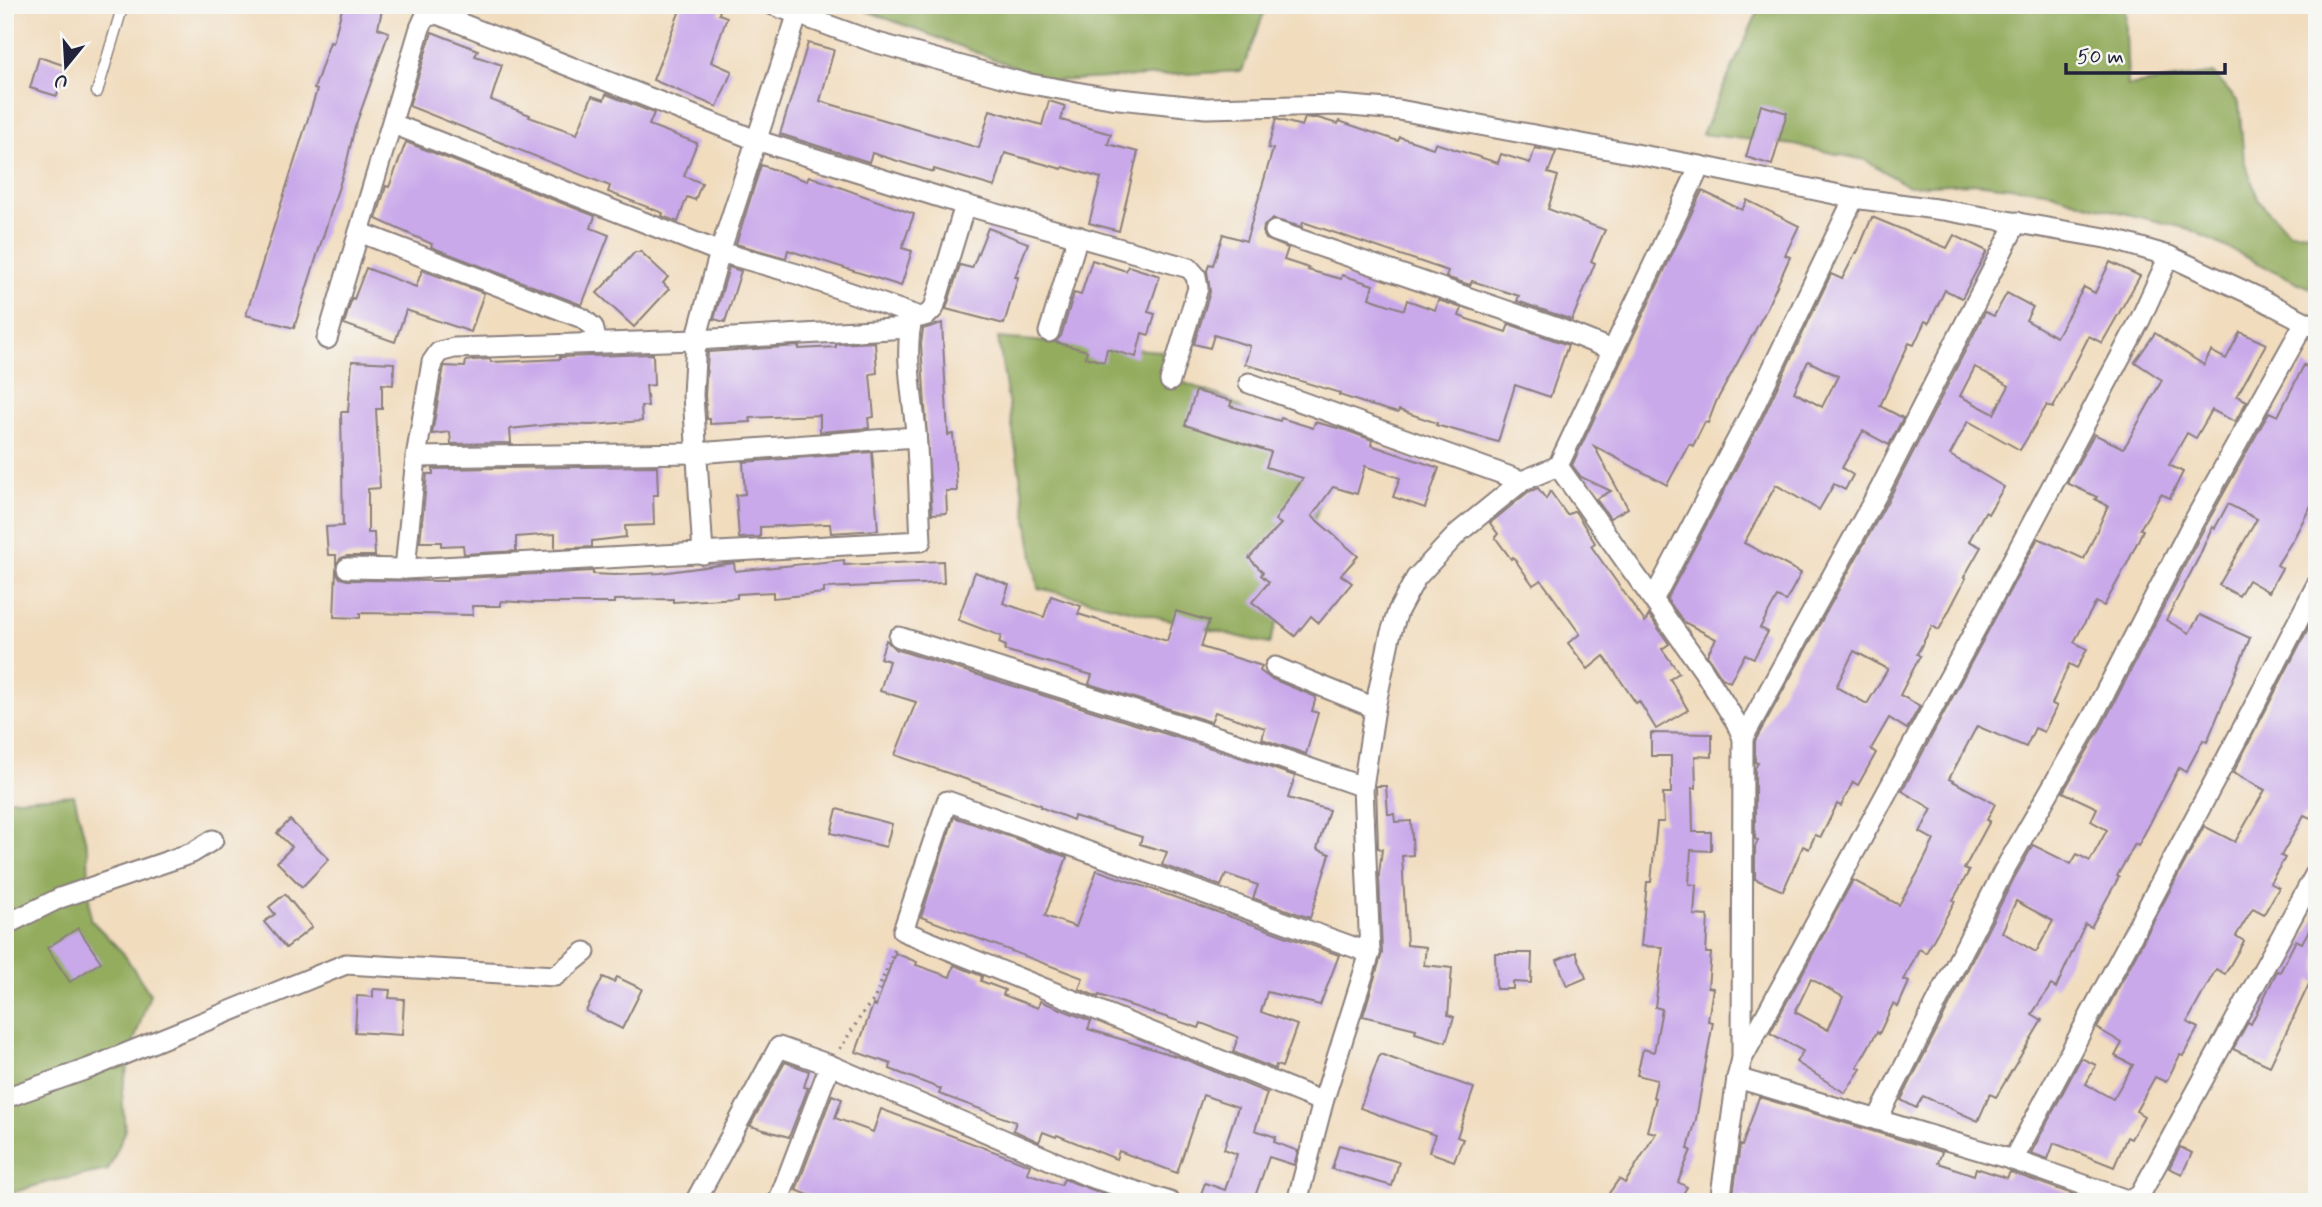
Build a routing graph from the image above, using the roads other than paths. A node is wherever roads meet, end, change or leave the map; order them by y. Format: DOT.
graph roads {
  1 [pos="122,5"];
  2 [pos="773,5"];
  3 [pos="797,16"];
  4 [pos="97,92"];
  5 [pos="393,124"];
  6 [pos="756,140"];
  7 [pos="1700,166"];
  8 [pos="1854,198"];
  9 [pos="965,205"];
  10 [pos="2017,222"];
  11 [pos="1275,231"];
  12 [pos="359,232"];
  13 [pos="1078,236"];
  14 [pos="720,252"];
  15 [pos="2169,256"];
  16 [pos="911,321"];
  17 [pos="2311,325"];
  18 [pos="1049,332"];
  19 [pos="327,340"];
  20 [pos="696,340"];
  21 [pos="597,343"];
  22 [pos="1612,350"];
  23 [pos="1170,381"];
  24 [pos="1249,383"];
  25 [pos="916,437"];
  26 [pos="696,453"];
  27 [pos="416,457"];
  28 [pos="1558,466"];
  29 [pos="1522,481"];
  30 [pos="703,554"];
  31 [pos="347,568"];
  32 [pos="405,569"];
  33 [pos="2317,584"];
  34 [pos="1653,600"];
  35 [pos="899,637"];
  36 [pos="1275,667"];
  37 [pos="1375,708"];
  38 [pos="1744,738"];
  39 [pos="1363,787"];
  40 [pos="212,840"];
  41 [pos="2317,871"];
  42 [pos="5,925"];
  43 [pos="585,952"];
  44 [pos="1370,953"];
  45 [pos="830,1065"];
  46 [pos="1739,1068"];
  47 [pos="5,1098"];
  48 [pos="1323,1102"];
  49 [pos="1877,1120"];
  50 [pos="2013,1160"];
  51 [pos="695,1202"];
  52 [pos="778,1202"];
  53 [pos="1170,1202"];
  54 [pos="1297,1202"];
  55 [pos="1720,1202"];
  1 -- 4 [label="lane"];
  2 -- 3 [label="street"];
  3 -- 6 [label="street"];
  3 -- 7 [label="street"];
  5 -- 6 [label="street"];
  5 -- 12 [label="street"];
  5 -- 14 [label="street"];
  6 -- 9 [label="street"];
  6 -- 14 [label="street"];
  7 -- 8 [label="street"];
  7 -- 22 [label="street"];
  8 -- 10 [label="street"];
  8 -- 34 [label="street"];
  9 -- 13 [label="street"];
  9 -- 16 [label="street"];
  10 -- 15 [label="street"];
  10 -- 38 [label="street"];
  11 -- 22 [label="street"];
  12 -- 19 [label="street"];
  12 -- 21 [label="street"];
  13 -- 18 [label="street"];
  13 -- 23 [label="street"];
  14 -- 16 [label="street"];
  14 -- 20 [label="street"];
  15 -- 17 [label="street"];
  15 -- 46 [label="street"];
  16 -- 20 [label="street"];
  16 -- 25 [label="street"];
  17 -- 49 [label="street"];
  20 -- 21 [label="street"];
  20 -- 26 [label="street"];
  21 -- 27 [label="street"];
  22 -- 28 [label="street"];
  24 -- 29 [label="street"];
  25 -- 26 [label="street"];
  25 -- 30 [label="street"];
  26 -- 27 [label="street"];
  26 -- 30 [label="street"];
  27 -- 32 [label="street"];
  28 -- 29 [label="street"];
  28 -- 34 [label="street"];
  29 -- 37 [label="street"];
  30 -- 32 [label="street"];
  31 -- 32 [label="street"];
  33 -- 50 [label="street"];
  34 -- 38 [label="street"];
  35 -- 39 [label="street"];
  36 -- 37 [label="street"];
  37 -- 39 [label="street"];
  38 -- 46 [label="street"];
  39 -- 44 [label="street"];
  40 -- 42 [label="street"];
  41 -- 50 [label="street"];
  43 -- 47 [label="street"];
  44 -- 48 [label="street"];
  44 -- 48 [label="street"];
  45 -- 51 [label="street"];
  45 -- 52 [label="street"];
  45 -- 53 [label="street"];
  46 -- 49 [label="street"];
  46 -- 55 [label="street"];
  48 -- 54 [label="street"];
  49 -- 50 [label="street"];
}
